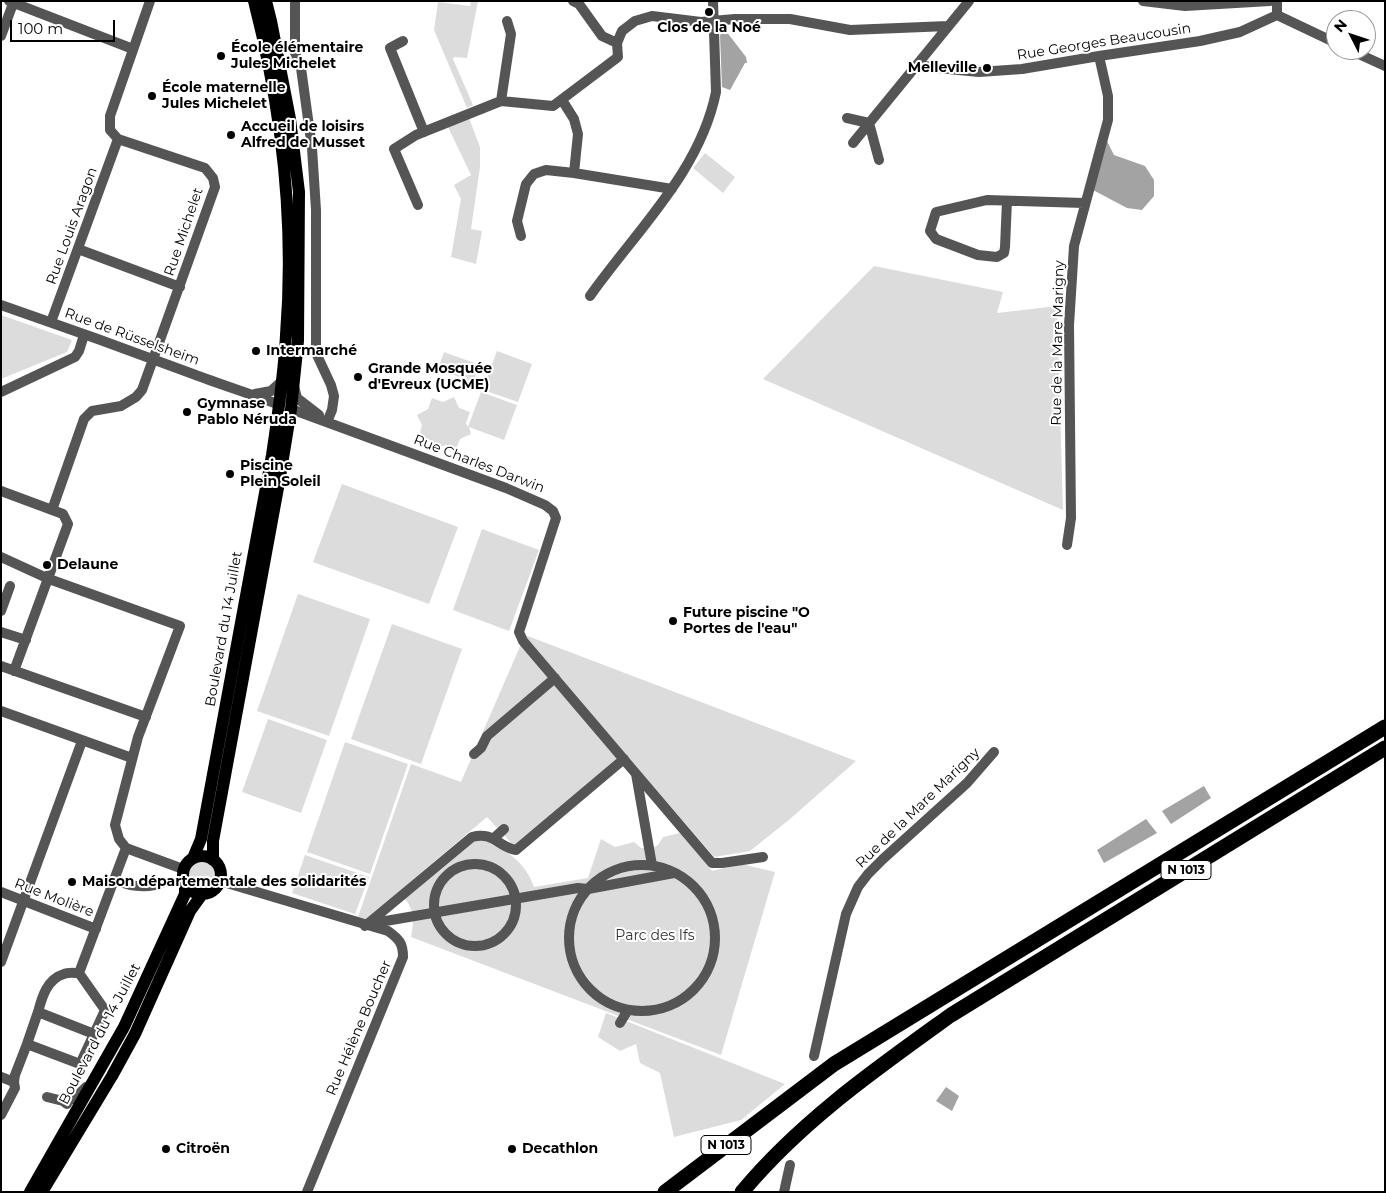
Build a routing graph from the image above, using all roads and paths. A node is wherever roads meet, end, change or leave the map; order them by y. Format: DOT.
graph roads {
  1 [pos="150,1"];
  2 [pos="254,1"];
  3 [pos="266,1"];
  4 [pos="295,1"];
  5 [pos="573,1"];
  6 [pos="713,1"];
  7 [pos="969,1"];
  8 [pos="1143,1"];
  9 [pos="1270,1"];
  10 [pos="1277,1"];
  11 [pos="12,2"];
  12 [pos="1277,15"];
  13 [pos="714,21"];
  14 [pos="507,22"];
  15 [pos="948,26"];
  16 [pos="1,36"];
  17 [pos="1326,38"];
  18 [pos="403,41"];
  19 [pos="618,43"];
  20 [pos="133,49"];
  21 [pos="1099,56"];
  22 [pos="1372,60"];
  23 [pos="917,65"];
  24 [pos="1385,66"];
  25 [pos="562,100"];
  26 [pos="501,101"];
  27 [pos="846,118"];
  28 [pos="869,123"];
  29 [pos="424,132"];
  30 [pos="118,139"];
  31 [pos="852,143"];
  32 [pos="879,160"];
  33 [pos="574,173"];
  34 [pos="672,189"];
  35 [pos="1007,201"];
  36 [pos="1084,203"];
  37 [pos="418,206"];
  38 [pos="521,236"];
  39 [pos="78,249"];
  40 [pos="180,288"];
  41 [pos="590,296"];
  42 [pos="1,305"];
  43 [pos="51,322"];
  44 [pos="84,335"];
  45 [pos="153,358"];
  46 [pos="288,383"];
  47 [pos="1,392"];
  48 [pos="258,393"];
  49 [pos="283,410"];
  50 [pos="325,421"];
  51 [pos="1,491"];
  52 [pos="52,510"];
  53 [pos="1067,545"];
  54 [pos="1,557"];
  55 [pos="49,579"];
  56 [pos="10,586"];
  57 [pos="1,611"];
  58 [pos="1,632"];
  59 [pos="26,640"];
  60 [pos="1,666"];
  61 [pos="14,671"];
  62 [pos="555,678"];
  63 [pos="1,711"];
  64 [pos="146,717"];
  65 [pos="1385,727"];
  66 [pos="82,741"];
  67 [pos="1385,748"];
  68 [pos="994,752"];
  69 [pos="474,754"];
  70 [pos="132,758"];
  71 [pos="624,759"];
  72 [pos="636,773"];
  73 [pos="504,829"];
  74 [pos="494,838"];
  75 [pos="126,848"];
  76 [pos="763,857"];
  77 [pos="193,858"];
  78 [pos="213,860"];
  79 [pos="652,866"];
  80 [pos="183,869"];
  81 [pos="675,872"];
  82 [pos="114,880"];
  83 [pos="220,881"];
  84 [pos="165,882"];
  85 [pos="185,886"];
  86 [pos="588,889"];
  87 [pos="1,892"];
  88 [pos="202,893"];
  89 [pos="516,899"];
  90 [pos="24,900"];
  91 [pos="434,912"];
  92 [pos="366,925"];
  93 [pos="96,928"];
  94 [pos="1,962"];
  95 [pos="79,973"];
  96 [pos="628,1010"];
  97 [pos="38,1012"];
  98 [pos="620,1023"];
  99 [pos="94,1034"];
  100 [pos="27,1044"];
  101 [pos="814,1056"];
  102 [pos="103,1067"];
  103 [pos="1,1077"];
  104 [pos="14,1082"];
  105 [pos="47,1097"];
  106 [pos="62,1101"];
  107 [pos="1,1114"];
  108 [pos="69,1125"];
  109 [pos="790,1165"];
  110 [pos="30,1192"];
  111 [pos="42,1192"];
  112 [pos="307,1192"];
  113 [pos="665,1192"];
  114 [pos="742,1192"];
  115 [pos="784,1192"];
  1 -- 20 [label="street"];
  2 -- 46 [label="main road, Boulevard du 14 Juillet"];
  3 -- 46 [label="main road, Boulevard du 14 Juillet"];
  4 -- 50 [label="street"];
  5 -- 19 [label="street"];
  6 -- 13 [label="street"];
  7 -- 15 [label="street"];
  8 -- 9 [label="street"];
  10 -- 12 [label="street"];
  11 -- 16 [label="street"];
  11 -- 20 [label="street"];
  12 -- 17 [label="street"];
  12 -- 21 [label="street, Rue Georges Beaucousin"];
  13 -- 15 [label="street"];
  13 -- 19 [label="street"];
  13 -- 34 [label="street"];
  14 -- 26 [label="street"];
  15 -- 23 [label="street"];
  18 -- 29 [label="street"];
  19 -- 25 [label="street"];
  20 -- 30 [label="street"];
  21 -- 23 [label="street, Rue Georges Beaucousin"];
  21 -- 36 [label="street, Rue de la Mare Marigny"];
  22 -- 24 [label="street"];
  23 -- 28 [label="street"];
  25 -- 26 [label="street"];
  25 -- 33 [label="street"];
  26 -- 29 [label="street"];
  27 -- 28 [label="street"];
  28 -- 31 [label="street"];
  28 -- 32 [label="street"];
  29 -- 37 [label="street"];
  30 -- 39 [label="street, Rue Louis Aragon"];
  30 -- 40 [label="street, Rue Michelet"];
  33 -- 34 [label="street"];
  33 -- 38 [label="street"];
  34 -- 41 [label="street"];
  35 -- 35 [label="street"];
  35 -- 36 [label="street"];
  36 -- 53 [label="street, Rue de la Mare Marigny"];
  39 -- 40 [label="street"];
  39 -- 43 [label="street, Rue Louis Aragon"];
  40 -- 45 [label="street, Rue Michelet"];
  42 -- 43 [label="street, Rue de Rüsselsheim"];
  43 -- 44 [label="street, Rue de Rüsselsheim"];
  44 -- 45 [label="street, Rue de Rüsselsheim"];
  44 -- 47 [label="street"];
  45 -- 48 [label="street, Rue de Rüsselsheim"];
  45 -- 52 [label="street, Rue Michelet"];
  46 -- 48 [label="street"];
  46 -- 49 [label="main road, Boulevard du 14 Juillet"];
  46 -- 50 [label="street"];
  48 -- 49 [label="street, Rue de Rüsselsheim"];
  49 -- 50 [label="street, Rue de Rüsselsheim"];
  49 -- 77 [label="main road, Boulevard du 14 Juillet"];
  49 -- 78 [label="main road, Boulevard du 14 Juillet"];
  50 -- 62 [label="street, Rue Charles Darwin"];
  51 -- 52 [label="street"];
  52 -- 55 [label="street"];
  54 -- 55 [label="street"];
  55 -- 59 [label="street"];
  55 -- 64 [label="street"];
  56 -- 57 [label="street"];
  58 -- 59 [label="street"];
  59 -- 61 [label="street"];
  60 -- 61 [label="street"];
  61 -- 64 [label="street"];
  62 -- 69 [label="street"];
  62 -- 71 [label="street, Rue Charles Darwin"];
  63 -- 66 [label="street"];
  64 -- 70 [label="street"];
  65 -- 113 [label="highway, N 1013"];
  66 -- 70 [label="street"];
  66 -- 90 [label="street"];
  67 -- 114 [label="highway, N 1013"];
  68 -- 101 [label="street, Rue de la Mare Marigny"];
  70 -- 75 [label="street"];
  71 -- 72 [label="street, Rue Charles Darwin"];
  71 -- 74 [label="street"];
  72 -- 76 [label="street, Rue Charles Darwin"];
  72 -- 79 [label="street"];
  73 -- 74 [label="street"];
  74 -- 92 [label="street"];
  75 -- 80 [label="street"];
  75 -- 82 [label="street"];
  77 -- 78 [label="main road"];
  77 -- 80 [label="main road, Boulevard du 14 Juillet"];
  78 -- 83 [label="main road, Boulevard du 14 Juillet"];
  79 -- 81 [label="street"];
  79 -- 86 [label="street"];
  80 -- 85 [label="main road, Boulevard du 14 Juillet"];
  81 -- 86 [label="street"];
  81 -- 96 [label="street"];
  82 -- 84 [label="street"];
  82 -- 93 [label="street"];
  83 -- 88 [label="main road"];
  83 -- 92 [label="street, Rue Hélène Boucher"];
  85 -- 88 [label="main road"];
  85 -- 102 [label="main road, Boulevard du 14 Juillet"];
  86 -- 89 [label="street"];
  86 -- 96 [label="street"];
  87 -- 90 [label="street, Rue Molière"];
  88 -- 111 [label="main road"];
  89 -- 91 [label="street"];
  89 -- 91 [label="street"];
  89 -- 91 [label="street"];
  90 -- 93 [label="street, Rue Molière"];
  90 -- 94 [label="street"];
  91 -- 92 [label="street"];
  92 -- 112 [label="street, Rue Hélène Boucher"];
  93 -- 95 [label="street"];
  95 -- 97 [label="street"];
  95 -- 99 [label="street"];
  96 -- 98 [label="street"];
  97 -- 99 [label="street"];
  97 -- 100 [label="street"];
  99 -- 100 [label="street"];
  100 -- 104 [label="street"];
  102 -- 106 [label="street"];
  102 -- 108 [label="main road, Boulevard du 14 Juillet"];
  103 -- 104 [label="street"];
  104 -- 107 [label="street"];
  105 -- 106 [label="street"];
  106 -- 108 [label="street"];
  108 -- 110 [label="main road, Boulevard du 14 Juillet"];
  109 -- 115 [label="street"];
}
